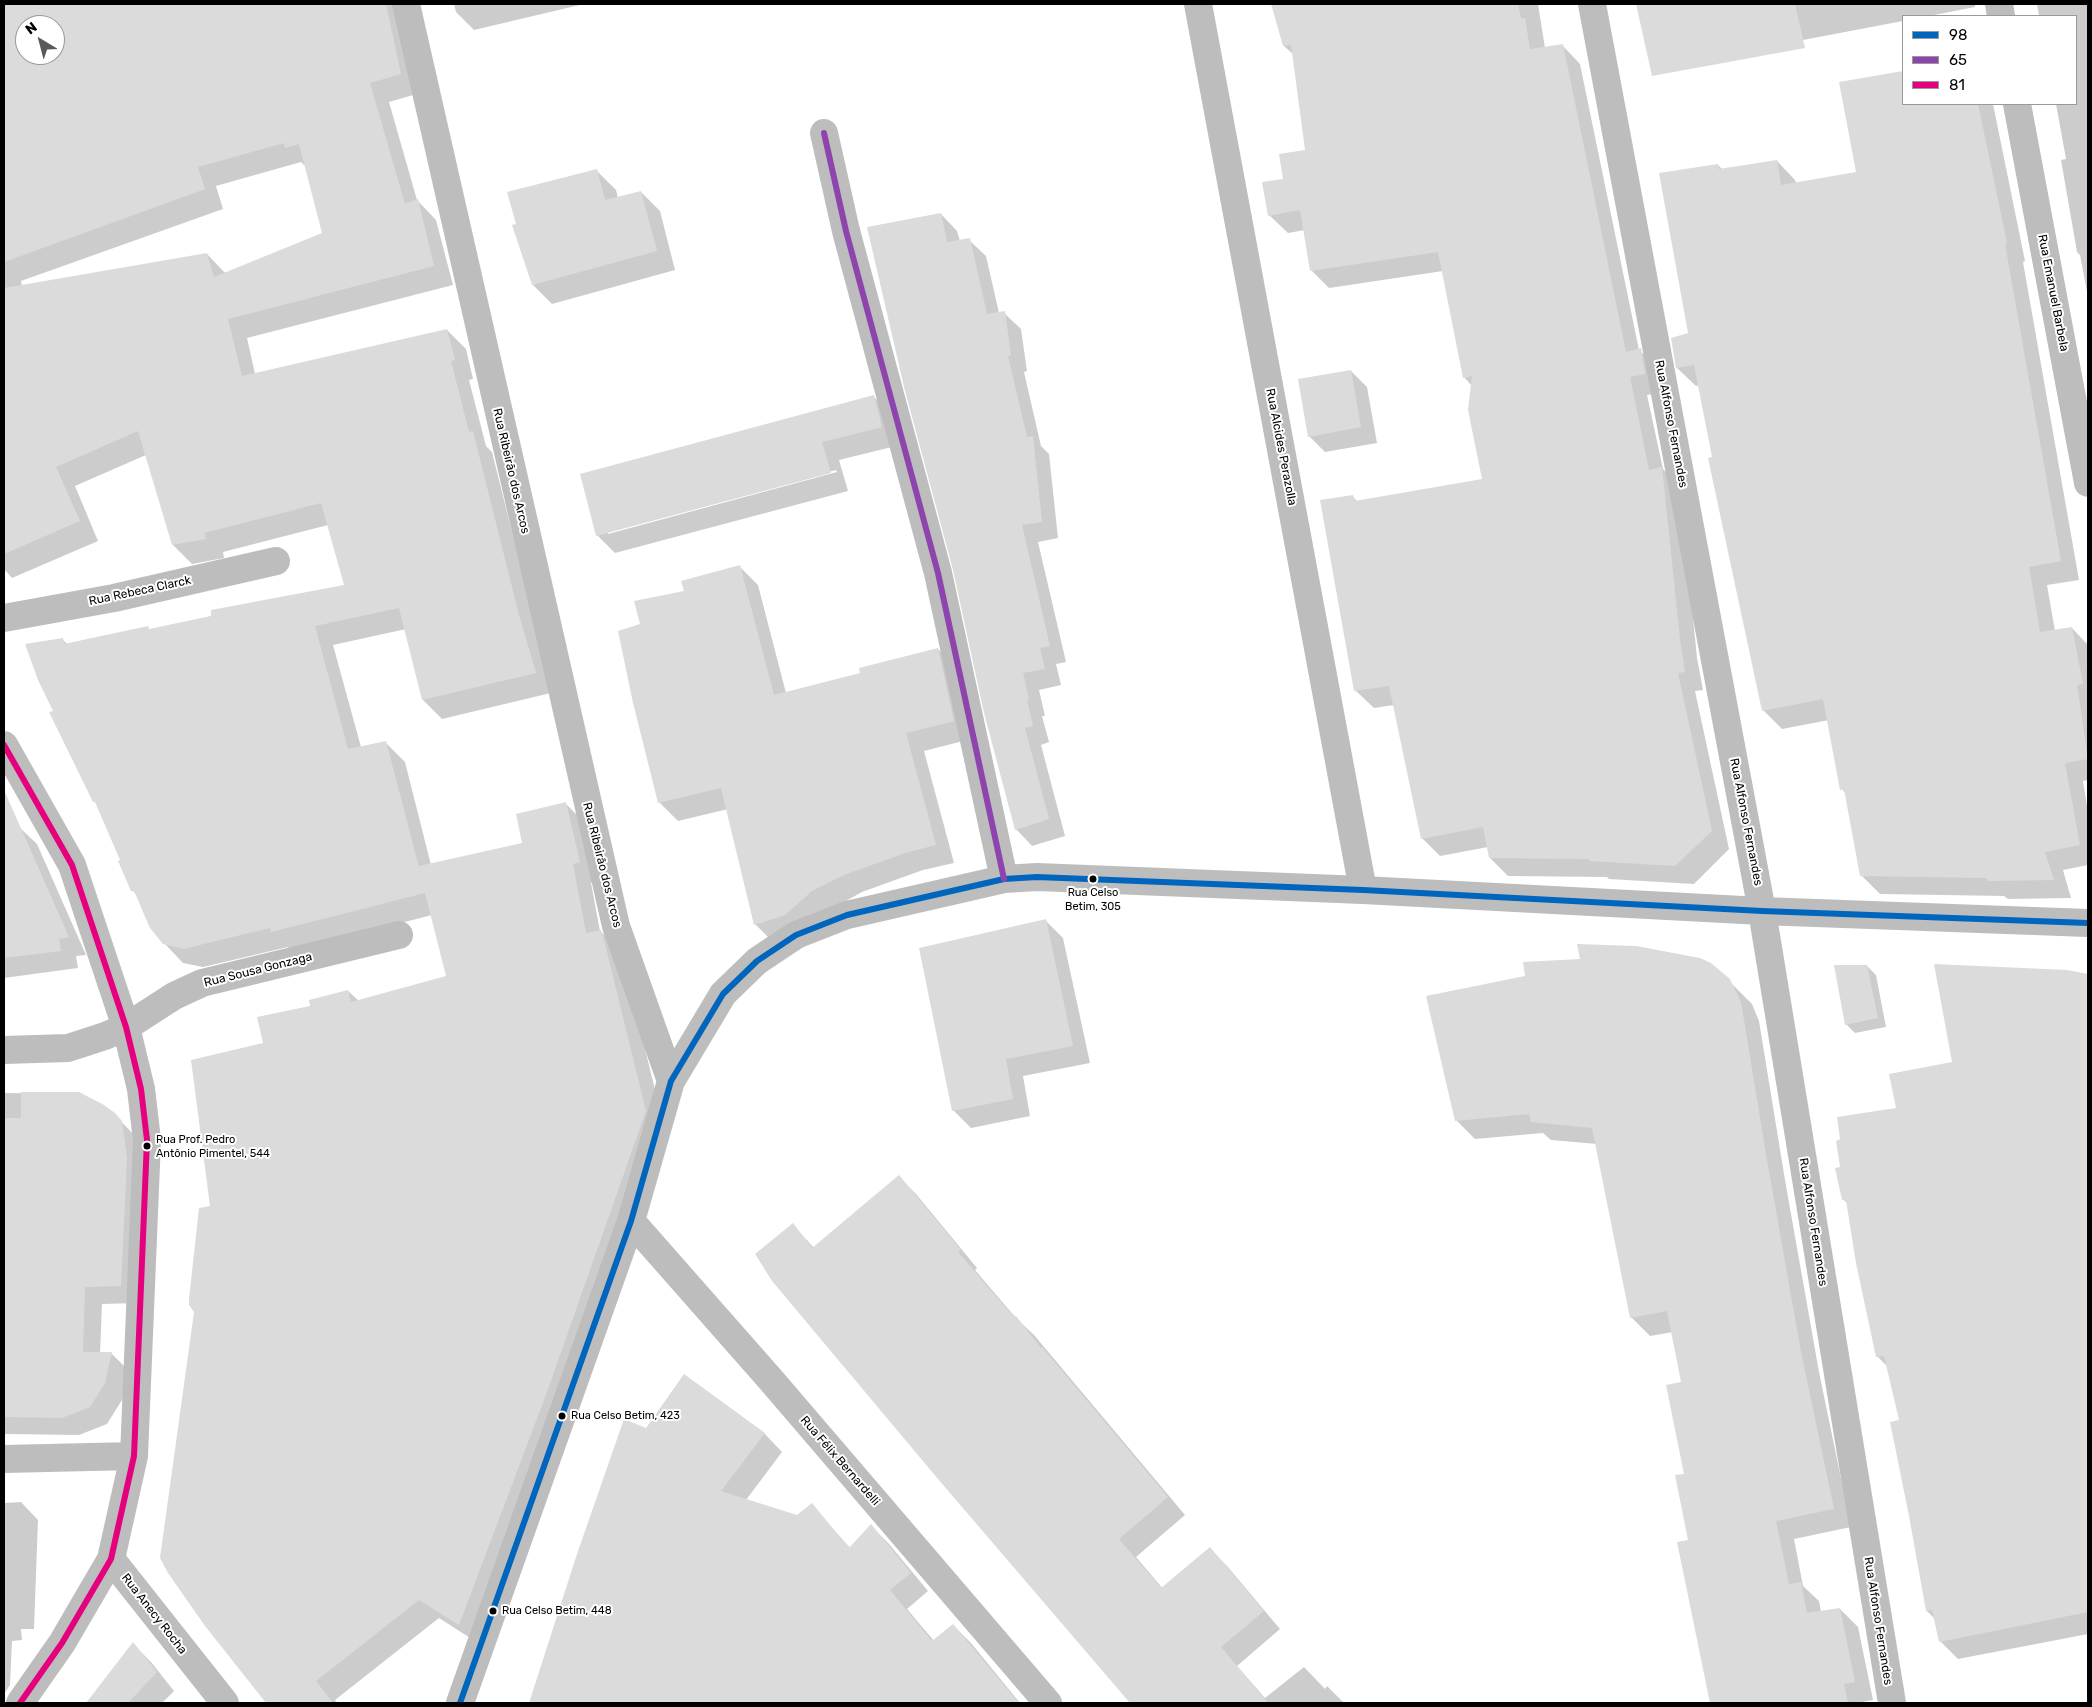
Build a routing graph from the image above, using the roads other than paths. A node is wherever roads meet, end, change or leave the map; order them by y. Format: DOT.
graph roads {
  1 [pos="406,4"];
  2 [pos="1198,4"];
  3 [pos="1592,4"];
  4 [pos="2018,105"];
  5 [pos="824,133"];
  6 [pos="2088,483"];
  7 [pos="276,561"];
  8 [pos="4,618"];
  9 [pos="4,745"];
  10 [pos="1004,879"];
  11 [pos="1363,890"];
  12 [pos="1762,911"];
  13 [pos="2088,923"];
  14 [pos="399,935"];
  15 [pos="126,1027"];
  16 [pos="4,1050"];
  17 [pos="671,1081"];
  18 [pos="631,1221"];
  19 [pos="134,1456"];
  20 [pos="4,1459"];
  21 [pos="111,1559"];
  22 [pos="20,1703"];
  23 [pos="225,1703"];
  24 [pos="460,1703"];
  25 [pos="1048,1703"];
  26 [pos="1892,1703"];
  1 -- 17 [label="street, Rua Ribeirão dos Arcos"];
  2 -- 11 [label="street, Rua Alcides Perazolla"];
  3 -- 12 [label="street, Rua Alfonso Fernandes"];
  4 -- 6 [label="street, Rua Emanuel Barbela"];
  5 -- 10 [label="street"];
  7 -- 8 [label="street, Rua Rebeca Clarck"];
  9 -- 15 [label="street"];
  10 -- 11 [label="street"];
  10 -- 17 [label="street"];
  11 -- 12 [label="street"];
  12 -- 13 [label="street"];
  12 -- 26 [label="street, Rua Alfonso Fernandes"];
  14 -- 15 [label="street, Rua Sousa Gonzaga"];
  15 -- 16 [label="street, Rua Sousa Gonzaga"];
  15 -- 19 [label="street"];
  17 -- 18 [label="street"];
  18 -- 24 [label="street"];
  18 -- 25 [label="street, Rua Félix Bernardelli"];
  19 -- 20 [label="street"];
  19 -- 21 [label="street"];
  21 -- 22 [label="street"];
  21 -- 23 [label="street, Rua Anecy Rocha"];
}
